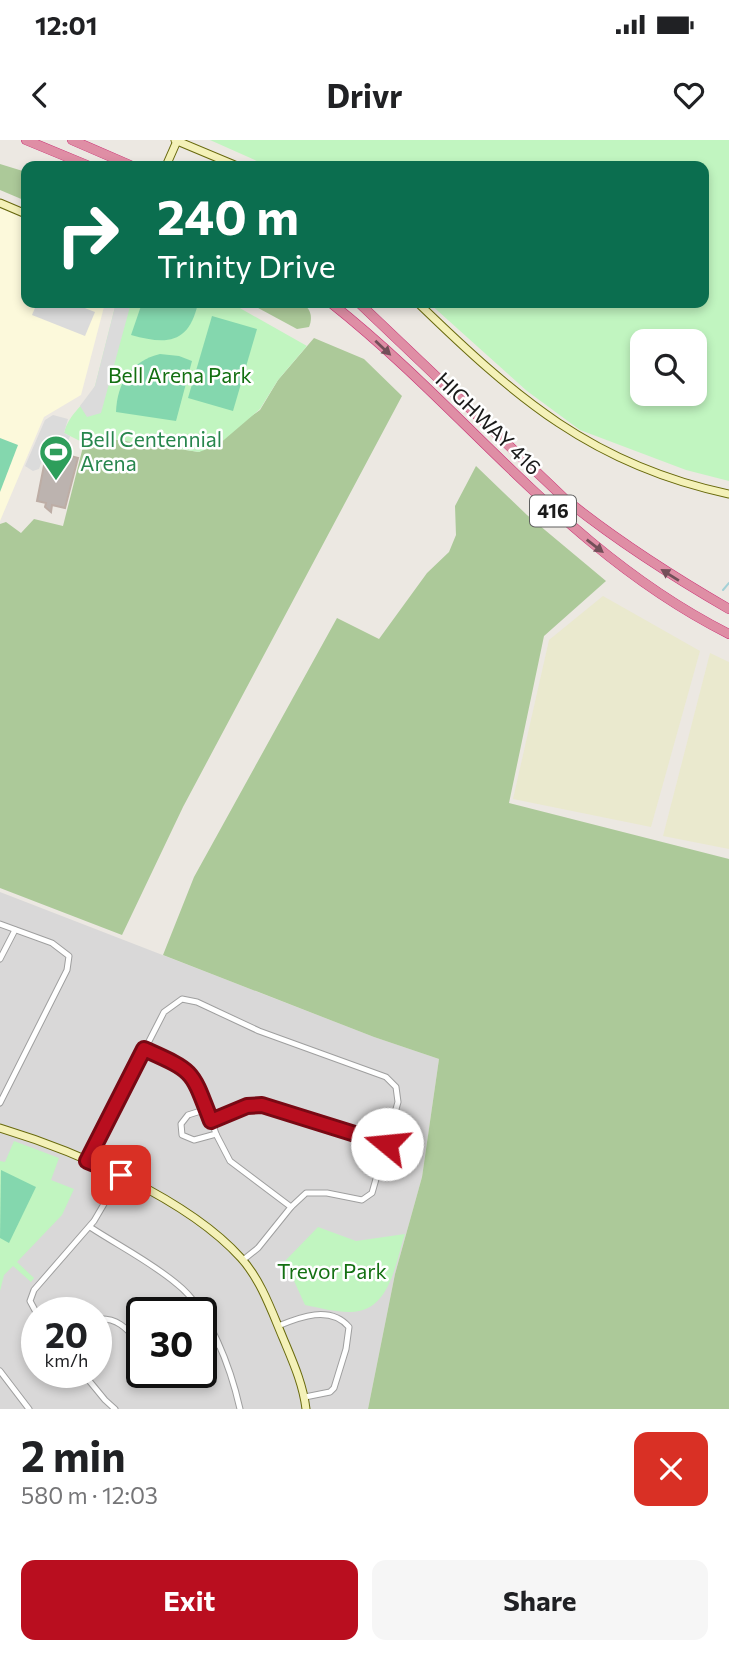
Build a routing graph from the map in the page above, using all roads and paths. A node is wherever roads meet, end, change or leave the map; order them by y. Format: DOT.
graph roads {
  1 [pos="26,140"];
  2 [pos="72,140"];
  3 [pos="176,140"];
  4 [pos="77,161"];
  5 [pos="120,161"];
  6 [pos="168,161"];
  7 [pos="225,161"];
  8 [pos="0,203"];
  9 [pos="21,212"];
  10 [pos="337,308"];
  11 [pos="364,308"];
  12 [pos="423,308"];
  13 [pos="729,494"];
  14 [pos="729,609"];
  15 [pos="729,634"];
  16 [pos="0,924"];
  17 [pos="15,930"];
  18 [pos="0,959"];
  19 [pos="144,1049"];
  20 [pos="0,1103"];
  21 [pos="207,1108"];
  22 [pos="211,1121"];
  23 [pos="0,1128"];
  24 [pos="216,1134"];
  25 [pos="387,1144"];
  26 [pos="87,1161"];
  27 [pos="121,1175"];
  28 [pos="291,1207"];
  29 [pos="90,1227"];
  30 [pos="243,1260"];
  31 [pos="31,1297"];
  32 [pos="190,1297"];
  33 [pos="278,1326"];
  34 [pos="217,1345"];
  35 [pos="0,1371"];
  36 [pos="95,1388"];
  37 [pos="305,1397"];
  38 [pos="29,1409"];
  39 [pos="116,1409"];
  40 [pos="240,1409"];
  41 [pos="306,1409"];
  1 -- 4 [label="highway"];
  2 -- 5 [label="highway"];
  3 -- 6 [label="street"];
  3 -- 7 [label="street"];
  8 -- 9 [label="street"];
  10 -- 15 [label="highway, HIGHWAY 416 / 416, one-way"];
  14 -- 11 [label="highway, HIGHWAY 416 / 416, one-way"];
  12 -- 13 [label="street"];
  16 -- 17 [label="street"];
  17 -- 18 [label="street"];
  17 -- 20 [label="street"];
  19 -- 21 [label="street"];
  19 -- 25 [label="street"];
  19 -- 26 [label="street"];
  21 -- 22 [label="street"];
  21 -- 24 [label="street"];
  22 -- 24 [label="street"];
  22 -- 25 [label="street"];
  23 -- 26 [label="street"];
  24 -- 28 [label="street"];
  25 -- 28 [label="street"];
  26 -- 27 [label="street"];
  27 -- 29 [label="street"];
  27 -- 30 [label="street"];
  28 -- 30 [label="street"];
  29 -- 31 [label="street"];
  29 -- 32 [label="street"];
  30 -- 33 [label="street"];
  33 -- 37 [label="street"];
  33 -- 37 [label="street"];
  34 -- 40 [label="street"];
  35 -- 38 [label="street"];
  36 -- 39 [label="street"];
  37 -- 41 [label="street"];
}
